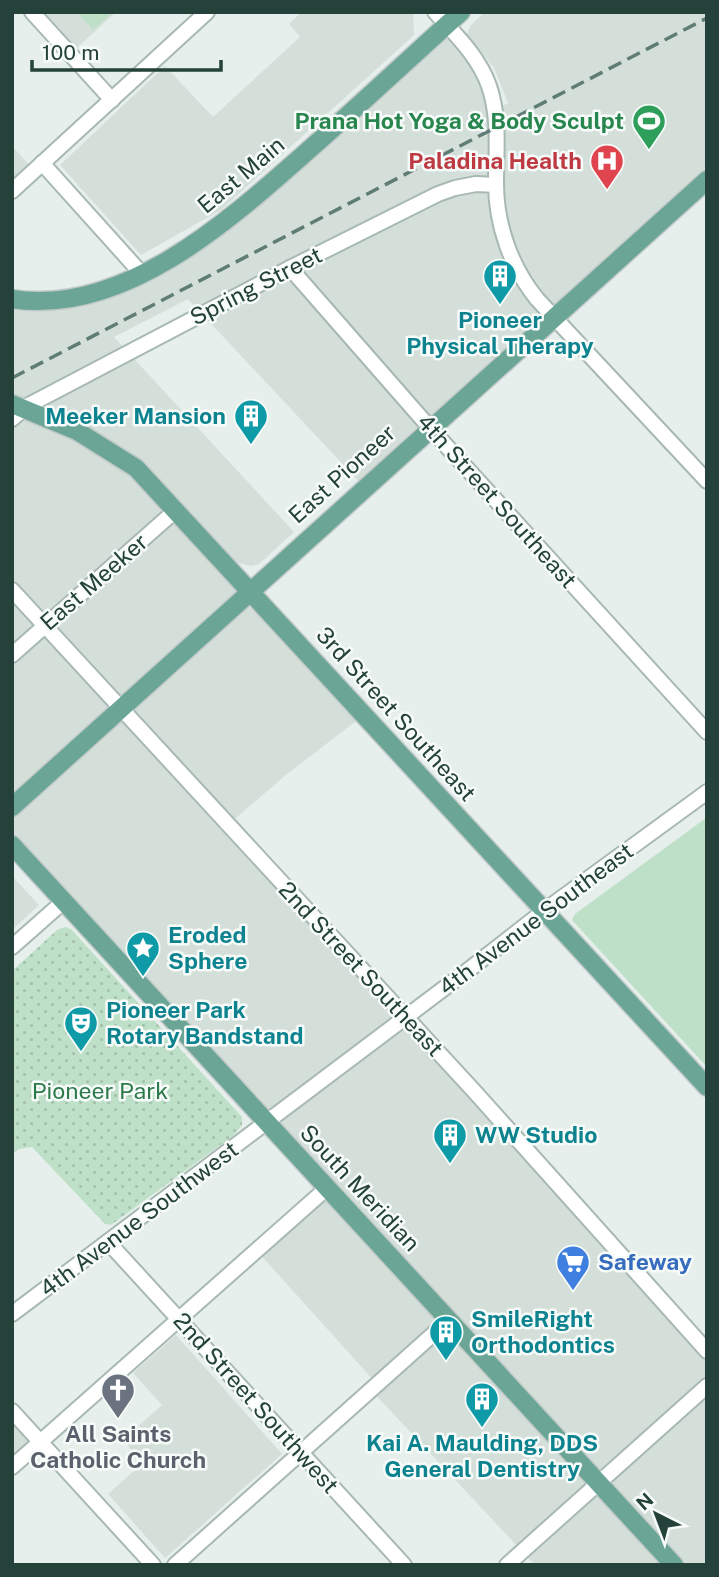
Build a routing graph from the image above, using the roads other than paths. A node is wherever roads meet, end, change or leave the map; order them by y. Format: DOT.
graph roads {
  1 [pos="32,12"];
  2 [pos="207,12"];
  3 [pos="461,12"];
  4 [pos="441,19"];
  5 [pos="112,100"];
  6 [pos="42,163"];
  7 [pos="707,180"];
  8 [pos="496,185"];
  9 [pos="12,191"];
  10 [pos="290,268"];
  11 [pos="141,273"];
  12 [pos="12,299"];
  13 [pos="554,317"];
  14 [pos="16,410"];
  15 [pos="430,428"];
  16 [pos="707,481"];
  17 [pos="176,510"];
  18 [pos="12,590"];
  19 [pos="250,591"];
  20 [pos="45,625"];
  21 [pos="12,655"];
  22 [pos="121,707"];
  23 [pos="707,732"];
  24 [pos="707,792"];
  25 [pos="12,807"];
  26 [pos="12,845"];
  27 [pos="64,901"];
  28 [pos="544,911"];
  29 [pos="12,947"];
  30 [pos="406,1017"];
  31 [pos="707,1087"];
  32 [pos="267,1124"];
  33 [pos="327,1188"];
  34 [pos="108,1242"];
  35 [pos="12,1314"];
  36 [pos="178,1318"];
  37 [pos="449,1320"];
  38 [pos="707,1351"];
  39 [pos="707,1386"];
  40 [pos="12,1411"];
  41 [pos="41,1442"];
  42 [pos="301,1452"];
  43 [pos="12,1467"];
  44 [pos="599,1484"];
  45 [pos="153,1565"];
  46 [pos="175,1565"];
  47 [pos="404,1565"];
  48 [pos="507,1565"];
  49 [pos="674,1565"];
  1 -- 5 [label="street"];
  2 -- 5 [label="street"];
  3 -- 4 [label="main road, East Main"];
  4 -- 8 [label="street"];
  4 -- 11 [label="main road, East Main"];
  5 -- 6 [label="street"];
  6 -- 9 [label="street"];
  6 -- 11 [label="street"];
  7 -- 13 [label="main road, East Pioneer"];
  8 -- 10 [label="street, Spring Street"];
  8 -- 13 [label="street"];
  10 -- 14 [label="street, Spring Street"];
  10 -- 15 [label="street, 4th Street Southeast"];
  11 -- 12 [label="main road, East Main"];
  13 -- 15 [label="main road, East Pioneer"];
  13 -- 16 [label="street"];
  14 -- 17 [label="main road, 3rd Street Southeast"];
  15 -- 19 [label="main road, East Pioneer"];
  15 -- 23 [label="street, 4th Street Southeast"];
  17 -- 19 [label="main road, 3rd Street Southeast"];
  17 -- 20 [label="street, East Meeker"];
  18 -- 20 [label="street, 2nd Street Southeast"];
  19 -- 22 [label="main road, East Pioneer"];
  19 -- 28 [label="main road, 3rd Street Southeast"];
  20 -- 21 [label="street, East Meeker"];
  20 -- 22 [label="street, 2nd Street Southeast"];
  22 -- 25 [label="main road, East Pioneer"];
  22 -- 30 [label="street, 2nd Street Southeast"];
  24 -- 28 [label="street, 4th Avenue Southeast"];
  26 -- 27 [label="main road, South Meridian"];
  27 -- 29 [label="street"];
  27 -- 32 [label="main road, South Meridian"];
  28 -- 30 [label="street, 4th Avenue Southeast"];
  28 -- 31 [label="main road, 3rd Street Southeast"];
  30 -- 32 [label="street, 4th Avenue Southeast"];
  30 -- 38 [label="street, 2nd Street Southeast"];
  32 -- 33 [label="main road, South Meridian"];
  32 -- 34 [label="street, 4th Avenue Southwest"];
  33 -- 36 [label="street"];
  33 -- 37 [label="main road, South Meridian"];
  34 -- 35 [label="street, 4th Avenue Southwest"];
  34 -- 36 [label="street, 2nd Street Southwest"];
  36 -- 41 [label="street"];
  36 -- 42 [label="street, 2nd Street Southwest"];
  37 -- 42 [label="street"];
  37 -- 44 [label="main road, South Meridian"];
  39 -- 44 [label="street"];
  40 -- 41 [label="street"];
  41 -- 43 [label="street"];
  41 -- 45 [label="street"];
  42 -- 46 [label="street"];
  42 -- 47 [label="street, 2nd Street Southwest"];
  44 -- 48 [label="street"];
  44 -- 49 [label="main road, South Meridian"];
}
